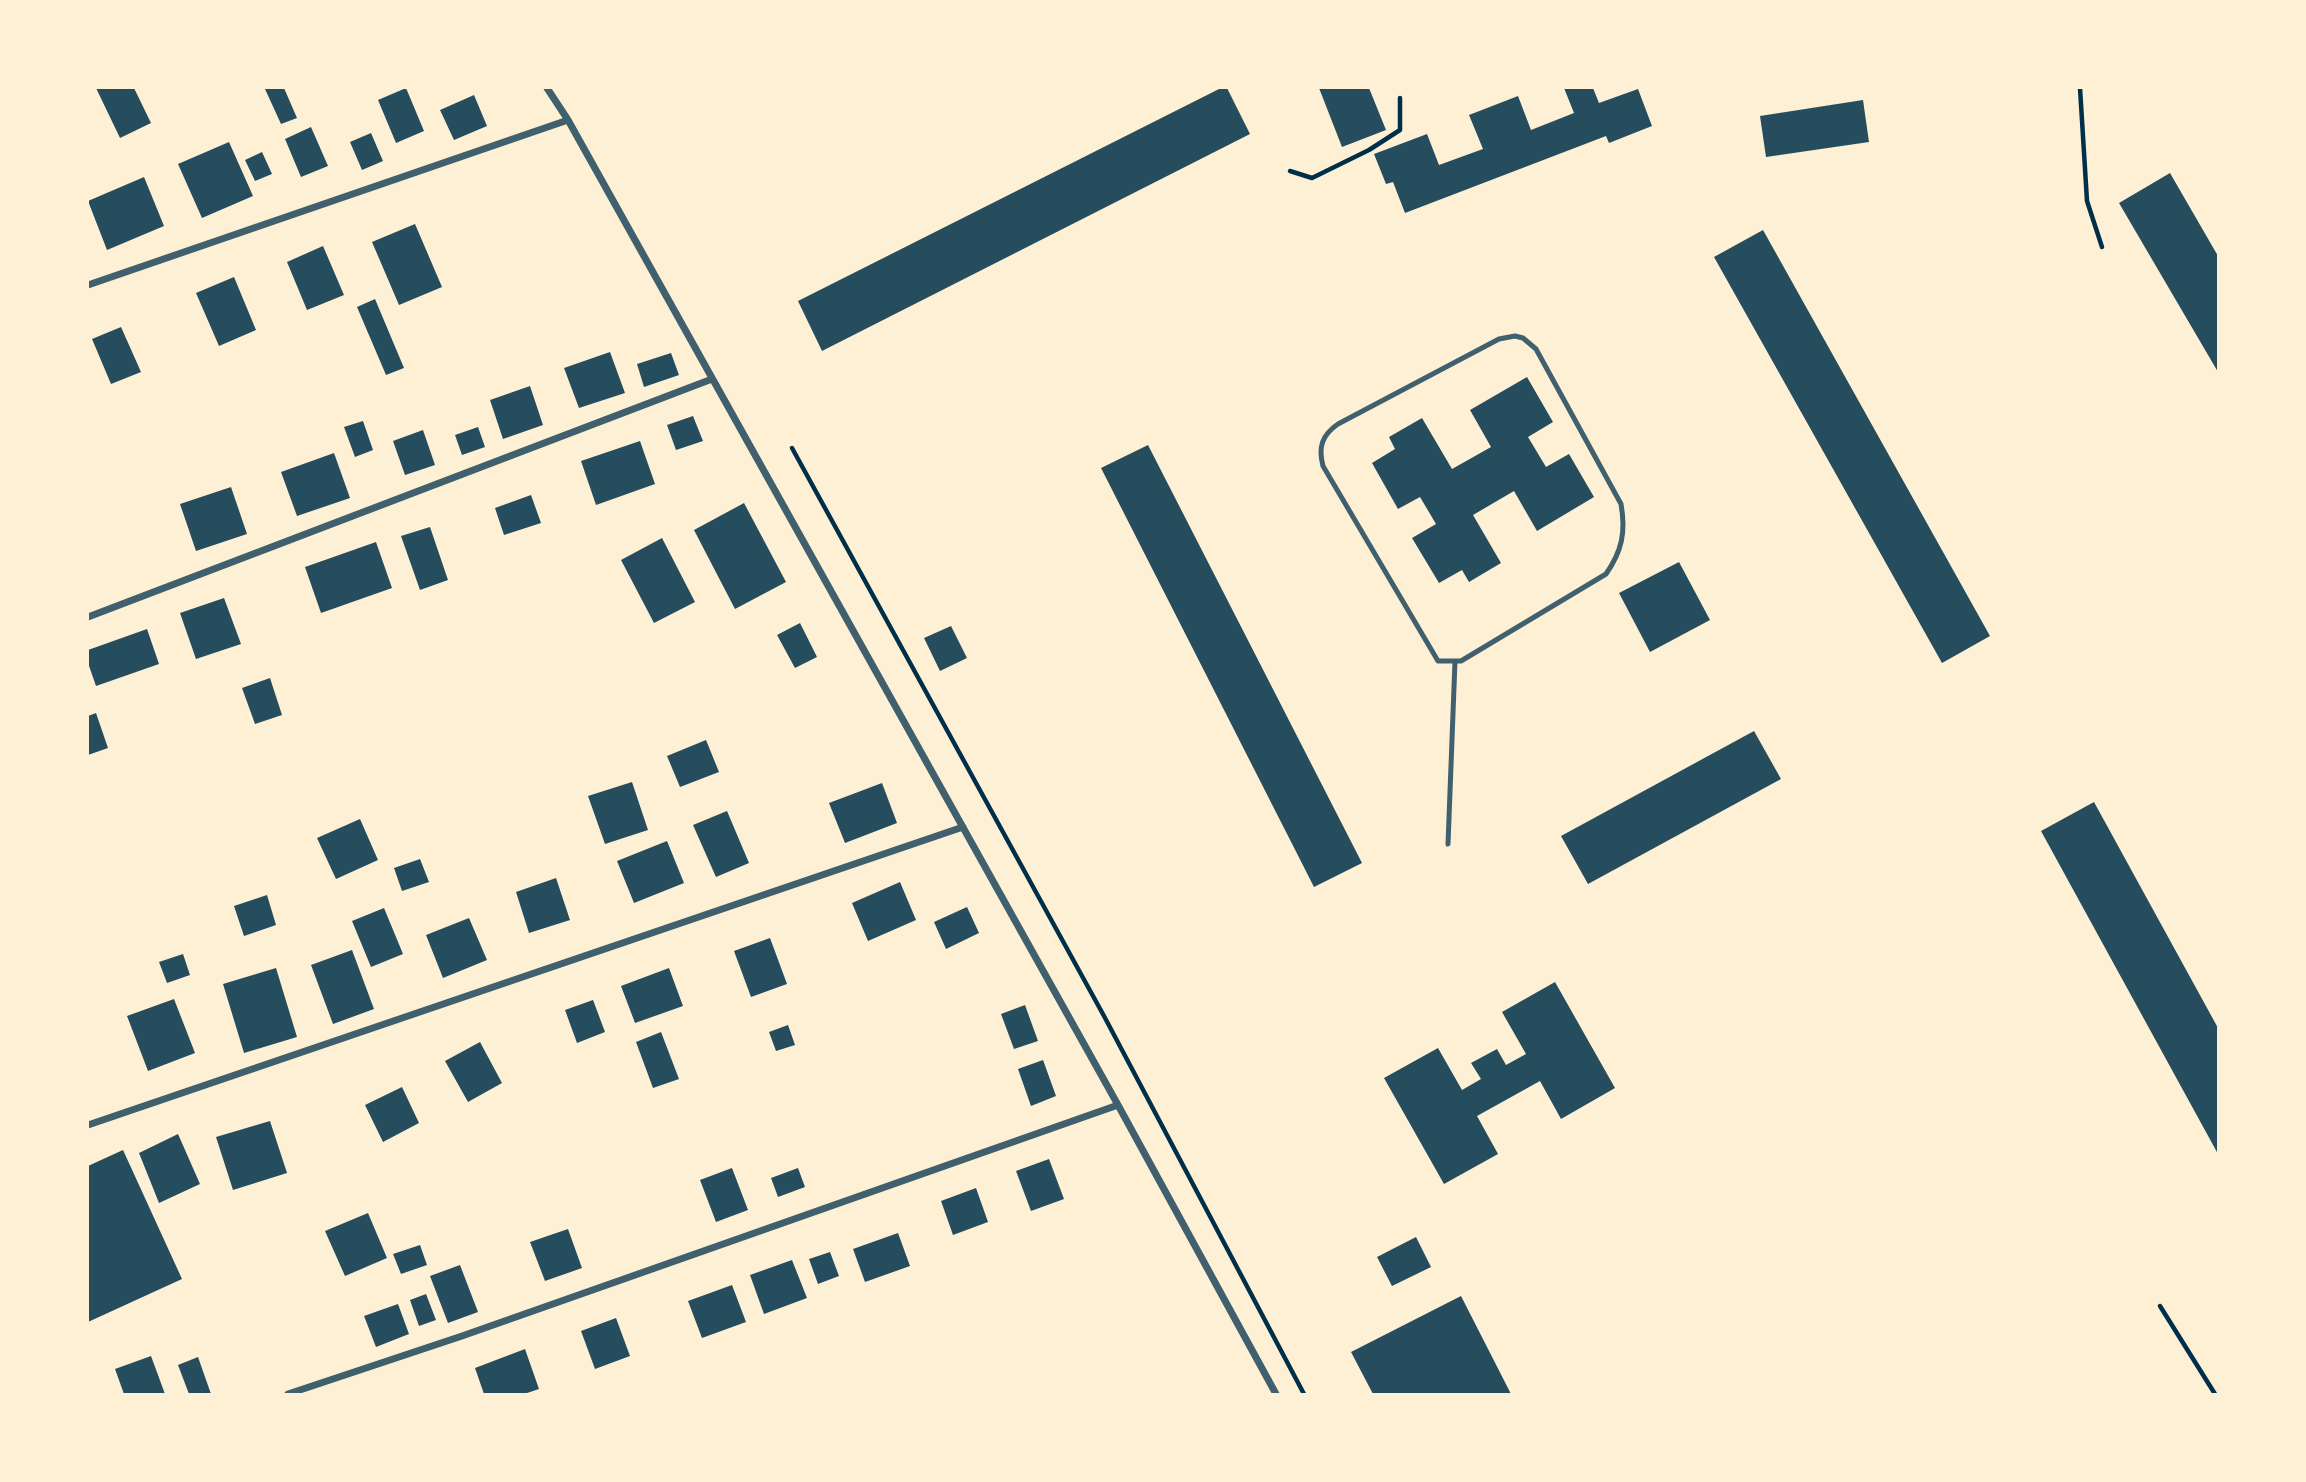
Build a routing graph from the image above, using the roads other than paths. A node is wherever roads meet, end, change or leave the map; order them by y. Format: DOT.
graph roads {
  1 [pos="547,88"];
  2 [pos="568,120"];
  3 [pos="88,285"];
  4 [pos="712,379"];
  5 [pos="88,617"];
  6 [pos="1455,661"];
  7 [pos="963,827"];
  8 [pos="1448,844"];
  9 [pos="1118,1105"];
  10 [pos="88,1125"];
  11 [pos="288,1395"];
  12 [pos="1276,1395"];
  1 -- 2 [label="street"];
  2 -- 3 [label="street"];
  2 -- 4 [label="street"];
  4 -- 5 [label="street"];
  4 -- 7 [label="street"];
  6 -- 6 [label="lane"];
  6 -- 8 [label="lane"];
  7 -- 9 [label="street"];
  7 -- 10 [label="street"];
  9 -- 11 [label="street"];
  9 -- 12 [label="street"];
}
